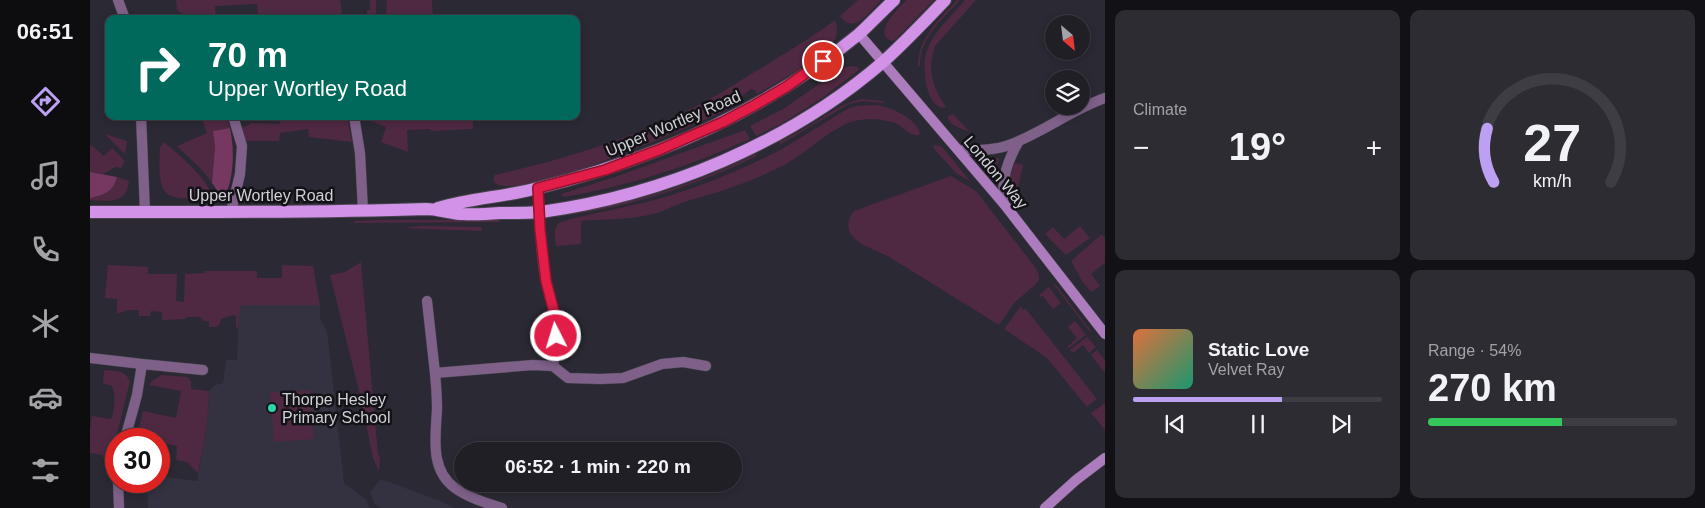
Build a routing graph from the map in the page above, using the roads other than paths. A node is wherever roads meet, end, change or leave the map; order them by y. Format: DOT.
graph roads {
  1 [pos="118,0"];
  2 [pos="894,0"];
  3 [pos="945,0"];
  4 [pos="124,15"];
  5 [pos="859,34"];
  6 [pos="882,62"];
  7 [pos="1105,98"];
  8 [pos="141,120"];
  9 [pos="234,120"];
  10 [pos="355,120"];
  11 [pos="1019,141"];
  12 [pos="959,150"];
  13 [pos="538,188"];
  14 [pos="1004,204"];
  15 [pos="433,209"];
  16 [pos="363,211"];
  17 [pos="90,212"];
  18 [pos="145,212"];
  19 [pos="231,212"];
  20 [pos="540,212"];
  21 [pos="427,301"];
  22 [pos="1105,334"];
  23 [pos="90,358"];
  24 [pos="142,364"];
  25 [pos="553,366"];
  26 [pos="706,366"];
  27 [pos="203,370"];
  28 [pos="435,373"];
  29 [pos="128,428"];
  30 [pos="1105,458"];
  31 [pos="118,493"];
  32 [pos="119,508"];
  33 [pos="502,508"];
  34 [pos="1045,508"];
  1 -- 4 [label="street"];
  2 -- 5 [label="main road, Upper Wortley Road"];
  3 -- 6 [label="main road, Upper Wortley Road"];
  5 -- 6 [label="street, London Way"];
  5 -- 13 [label="main road, Upper Wortley Road"];
  6 -- 12 [label="street, London Way"];
  6 -- 20 [label="main road, Upper Wortley Road"];
  7 -- 11 [label="street"];
  8 -- 18 [label="street"];
  9 -- 19 [label="street"];
  10 -- 16 [label="street"];
  11 -- 12 [label="street"];
  11 -- 14 [label="street"];
  12 -- 14 [label="street, London Way"];
  13 -- 15 [label="main road, Upper Wortley Road"];
  13 -- 20 [label="street"];
  14 -- 22 [label="street, London Way"];
  15 -- 16 [label="main road, Upper Wortley Road"];
  15 -- 20 [label="main road, Upper Wortley Road"];
  16 -- 19 [label="main road, Upper Wortley Road"];
  17 -- 18 [label="main road, Upper Wortley Road"];
  18 -- 19 [label="main road, Upper Wortley Road"];
  20 -- 25 [label="street"];
  21 -- 28 [label="street"];
  23 -- 24 [label="street"];
  24 -- 27 [label="street"];
  24 -- 29 [label="street"];
  25 -- 26 [label="street"];
  25 -- 28 [label="street"];
  28 -- 33 [label="street"];
  30 -- 34 [label="street"];
  31 -- 32 [label="street"];
}
